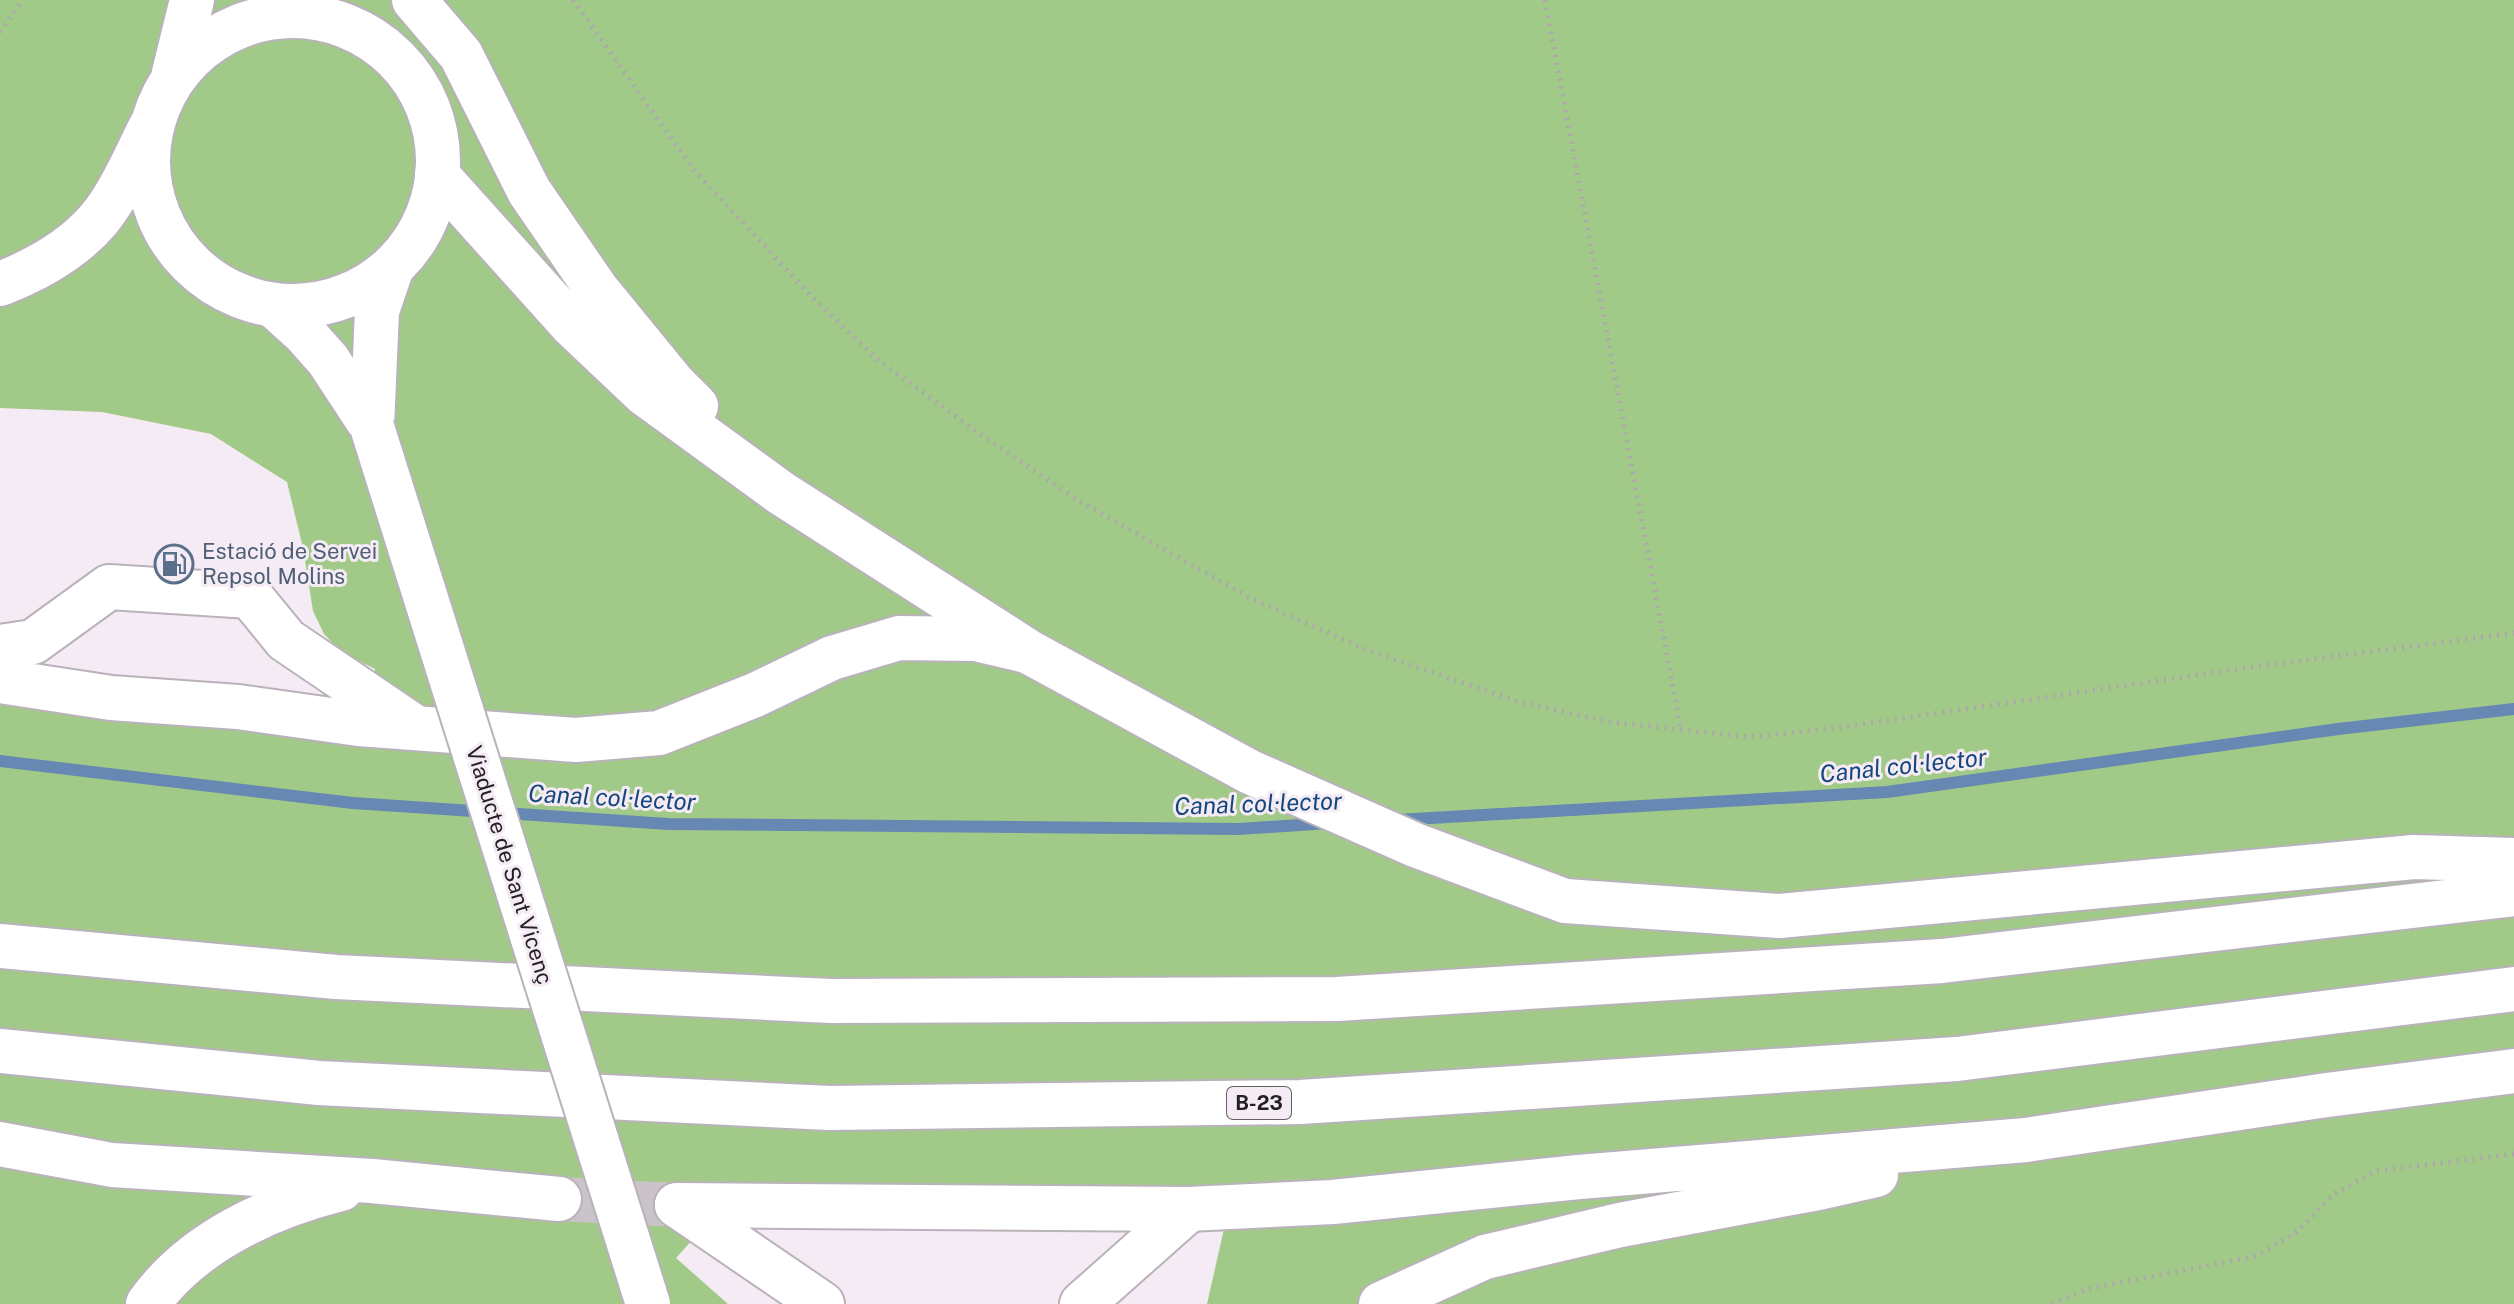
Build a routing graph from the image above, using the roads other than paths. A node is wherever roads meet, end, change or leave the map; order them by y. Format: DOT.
graph roads {
  1 [pos="192,0"];
  2 [pos="414,0"];
  3 [pos="345,14"];
  4 [pos="172,79"];
  5 [pos="151,126"];
  6 [pos="437,175"];
  7 [pos="392,267"];
  8 [pos="0,284"];
  9 [pos="273,305"];
  10 [pos="372,427"];
  11 [pos="781,493"];
  12 [pos="0,647"];
  13 [pos="1029,652"];
  14 [pos="0,681"];
  15 [pos="418,730"];
  16 [pos="2514,860"];
  17 [pos="2514,894"];
  18 [pos="0,946"];
  19 [pos="2514,989"];
  20 [pos="0,1051"];
  21 [pos="2514,1071"];
  22 [pos="2026,1140"];
  23 [pos="0,1144"];
  24 [pos="372,1181"];
  25 [pos="559,1199"];
  26 [pos="1189,1209"];
  27 [pos="148,1304"];
  28 [pos="648,1304"];
  29 [pos="822,1304"];
  30 [pos="1082,1304"];
  31 [pos="1381,1304"];
  1 -- 4 [label="main road"];
  2 -- 11 [label="main road"];
  3 -- 4 [label="main road"];
  3 -- 6 [label="main road"];
  4 -- 5 [label="main road"];
  5 -- 8 [label="main road"];
  5 -- 9 [label="main road"];
  6 -- 7 [label="main road"];
  6 -- 11 [label="main road"];
  7 -- 9 [label="main road"];
  7 -- 10 [label="main road"];
  9 -- 10 [label="main road"];
  10 -- 28 [label="main road, Viaducte de Sant Vicenç, bridge"];
  11 -- 13 [label="main road"];
  12 -- 15 [label="main road"];
  13 -- 15 [label="main road"];
  13 -- 16 [label="main road"];
  14 -- 15 [label="main road"];
  17 -- 18 [label="main road"];
  19 -- 20 [label="main road, B-23"];
  21 -- 22 [label="main road"];
  22 -- 26 [label="main road"];
  22 -- 31 [label="main road"];
  23 -- 24 [label="main road"];
  24 -- 25 [label="main road"];
  24 -- 27 [label="main road"];
  26 -- 29 [label="main road"];
  26 -- 30 [label="main road"];
}
